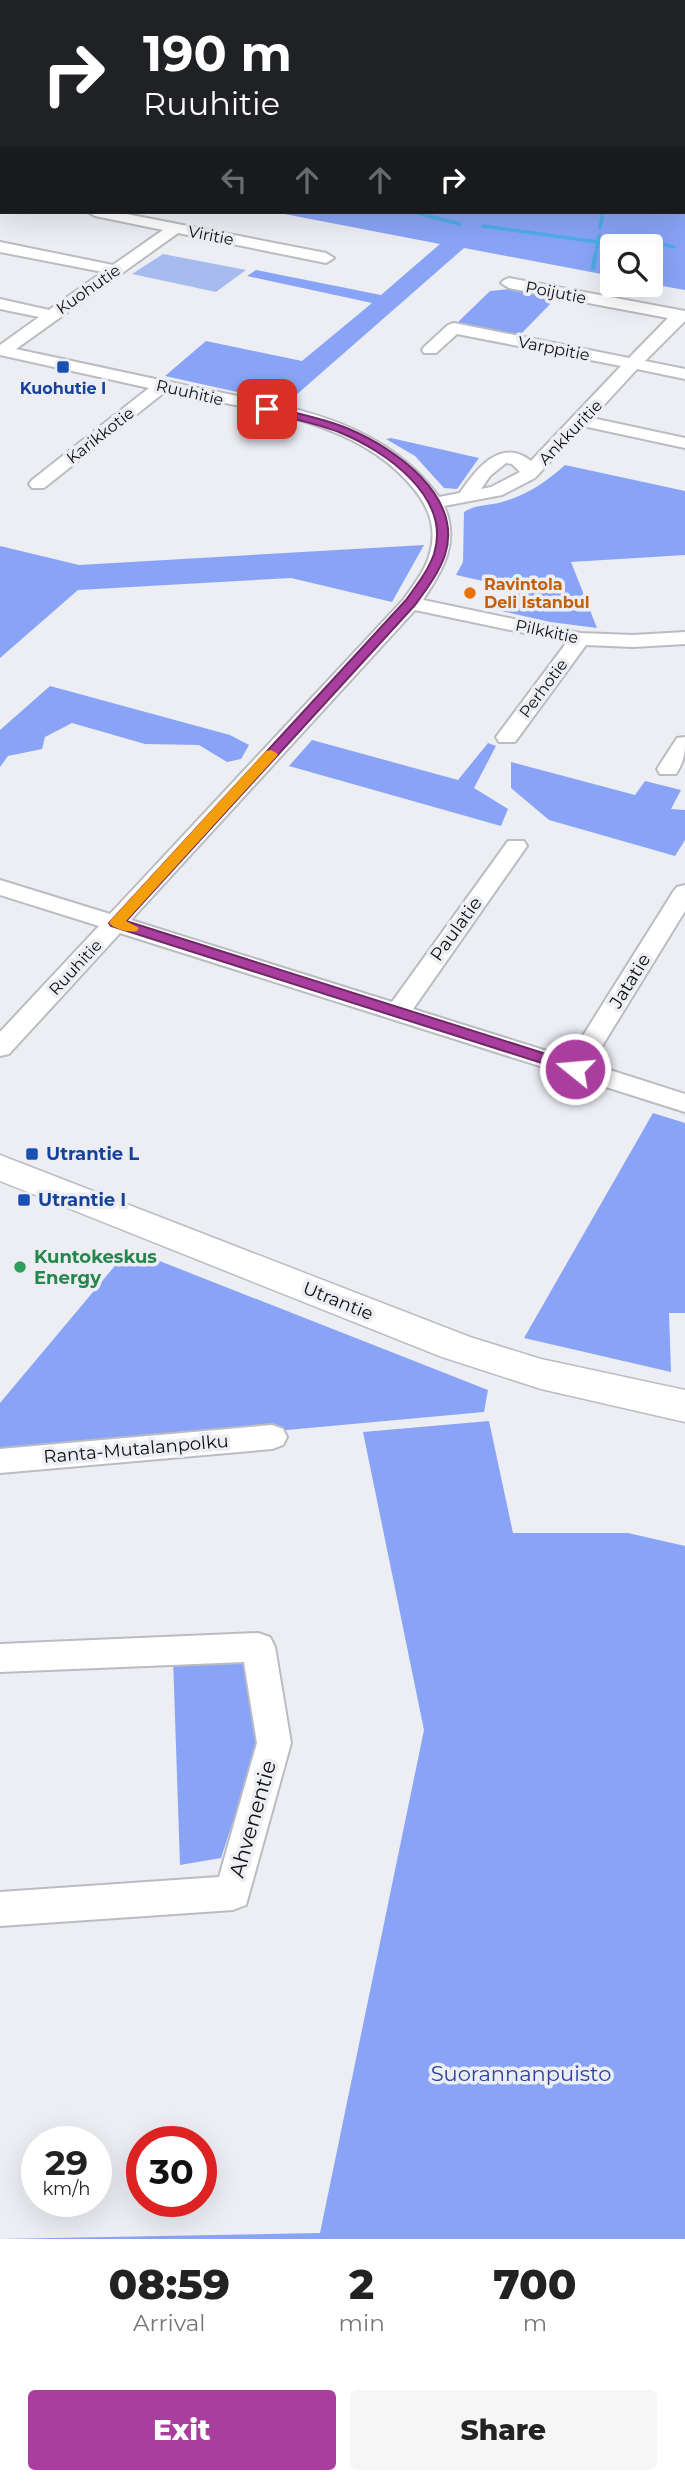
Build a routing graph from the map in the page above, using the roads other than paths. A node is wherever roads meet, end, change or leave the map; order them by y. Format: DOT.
graph roads {
  1 [pos="105,214"];
  2 [pos="175,228"];
  3 [pos="0,247"];
  4 [pos="326,258"];
  5 [pos="114,270"];
  6 [pos="509,283"];
  7 [pos="0,304"];
  8 [pos="51,315"];
  9 [pos="682,316"];
  10 [pos="1,350"];
  11 [pos="430,350"];
  12 [pos="634,364"];
  13 [pos="685,374"];
  14 [pos="162,386"];
  15 [pos="582,421"];
  16 [pos="685,443"];
  17 [pos="529,474"];
  18 [pos="38,484"];
  19 [pos="465,498"];
  20 [pos="433,503"];
  21 [pos="411,603"];
  22 [pos="685,638"];
  23 [pos="580,639"];
  24 [pos="507,737"];
  25 [pos="685,743"];
  26 [pos="668,769"];
  27 [pos="516,846"];
  28 [pos="0,887"];
  29 [pos="685,892"];
  30 [pos="116,923"];
  31 [pos="397,1013"];
  32 [pos="0,1048"];
  33 [pos="575,1069"];
  34 [pos="685,1103"];
  35 [pos="0,1167"];
  36 [pos="685,1406"];
  37 [pos="272,1437"];
  38 [pos="0,1461"];
  39 [pos="0,1658"];
  40 [pos="0,1909"];
  1 -- 2 [label="street, Viritie"];
  2 -- 4 [label="street, Viritie"];
  2 -- 5 [label="street, Kuohutie"];
  3 -- 5 [label="street"];
  5 -- 8 [label="street, Kuohutie"];
  6 -- 9 [label="street, Poijutie"];
  7 -- 8 [label="street"];
  8 -- 10 [label="street, Kuohutie"];
  9 -- 12 [label="street, Ankkuritie"];
  10 -- 14 [label="street, Ruuhitie"];
  11 -- 12 [label="street, Varppitie"];
  12 -- 13 [label="street, Varppitie"];
  12 -- 15 [label="street, Ankkuritie"];
  14 -- 18 [label="street, Karikkotie"];
  14 -- 20 [label="street, Ruuhitie"];
  15 -- 16 [label="street"];
  15 -- 17 [label="street, Ankkuritie"];
  17 -- 19 [label="street, Ankkuritie"];
  17 -- 19 [label="street"];
  19 -- 20 [label="street, Ankkuritie"];
  20 -- 21 [label="street, Ruuhitie"];
  21 -- 23 [label="street, Pilkkitie"];
  21 -- 30 [label="street, Ruuhitie"];
  22 -- 23 [label="street, Pilkkitie"];
  23 -- 24 [label="street, Perhotie"];
  25 -- 26 [label="street"];
  27 -- 31 [label="street, Paulatie"];
  28 -- 30 [label="street"];
  29 -- 33 [label="street, Jatatie"];
  30 -- 31 [label="street"];
  30 -- 32 [label="street, Ruuhitie"];
  31 -- 33 [label="street"];
  33 -- 34 [label="street"];
  35 -- 36 [label="main road, Utrantie"];
  37 -- 38 [label="street, Ranta-Mutalanpolku"];
  39 -- 40 [label="street, Ahvenentie"];
}
